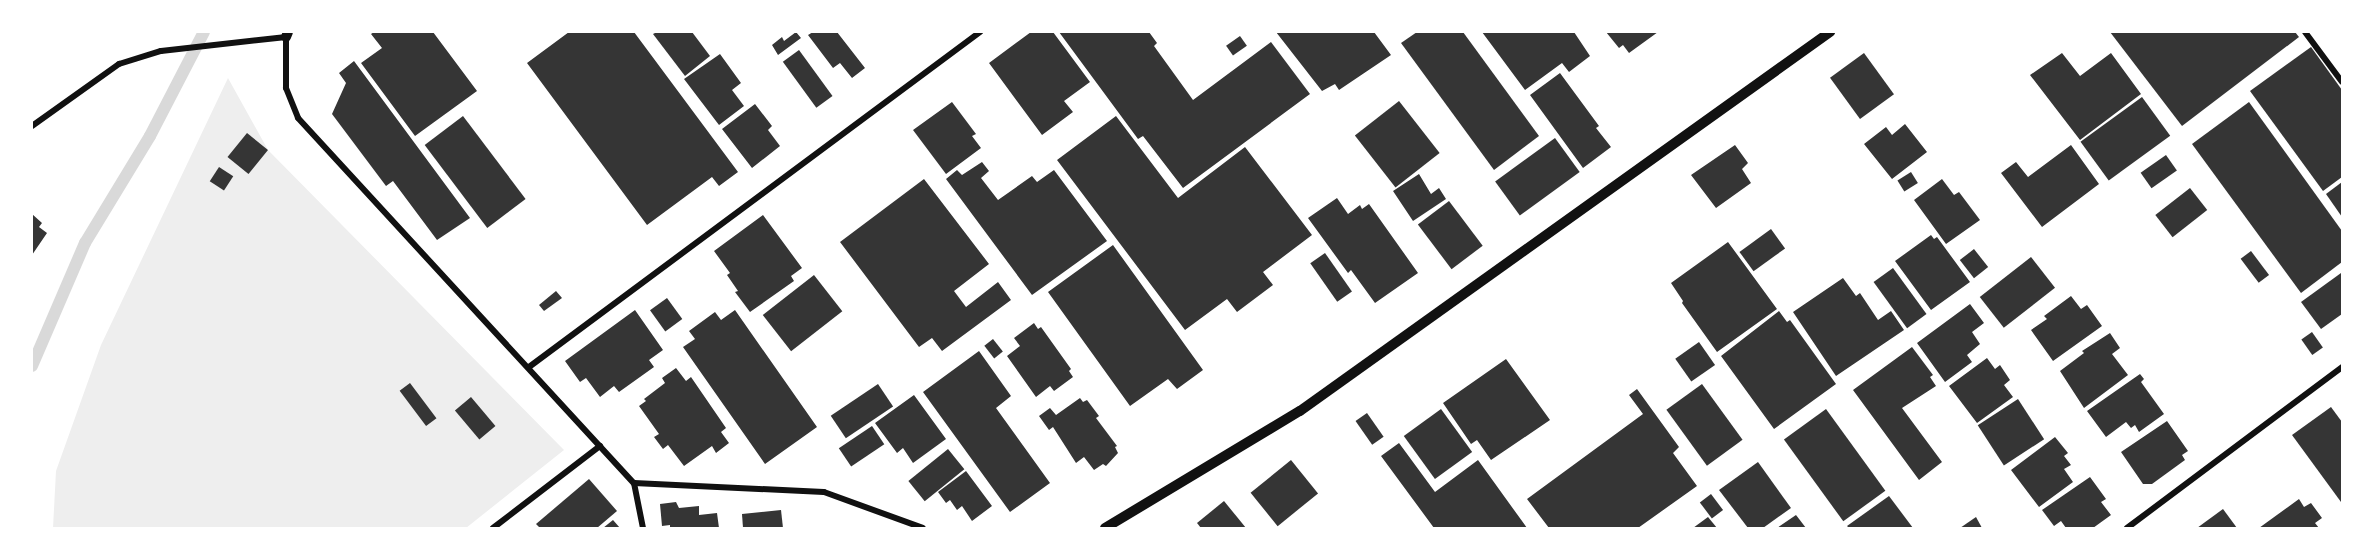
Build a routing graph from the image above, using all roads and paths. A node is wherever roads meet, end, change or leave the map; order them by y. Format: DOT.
graph roads {
  1 [pos="980,32"];
  2 [pos="1830,32"];
  3 [pos="2305,32"];
  4 [pos="287,34"];
  5 [pos="2343,82"];
  6 [pos="32,126"];
  7 [pos="529,367"];
  8 [pos="2343,367"];
  9 [pos="600,446"];
  10 [pos="634,483"];
  11 [pos="493,528"];
  12 [pos="643,528"];
  13 [pos="923,528"];
  14 [pos="1105,528"];
  15 [pos="2127,528"];
  1 -- 7 [label="street"];
  2 -- 14 [label="street"];
  3 -- 5 [label="street"];
  4 -- 6 [label="street"];
  4 -- 7 [label="street"];
  7 -- 9 [label="street"];
  8 -- 15 [label="street"];
  9 -- 10 [label="street"];
  9 -- 11 [label="street"];
  10 -- 12 [label="street"];
  10 -- 13 [label="street"];
}
